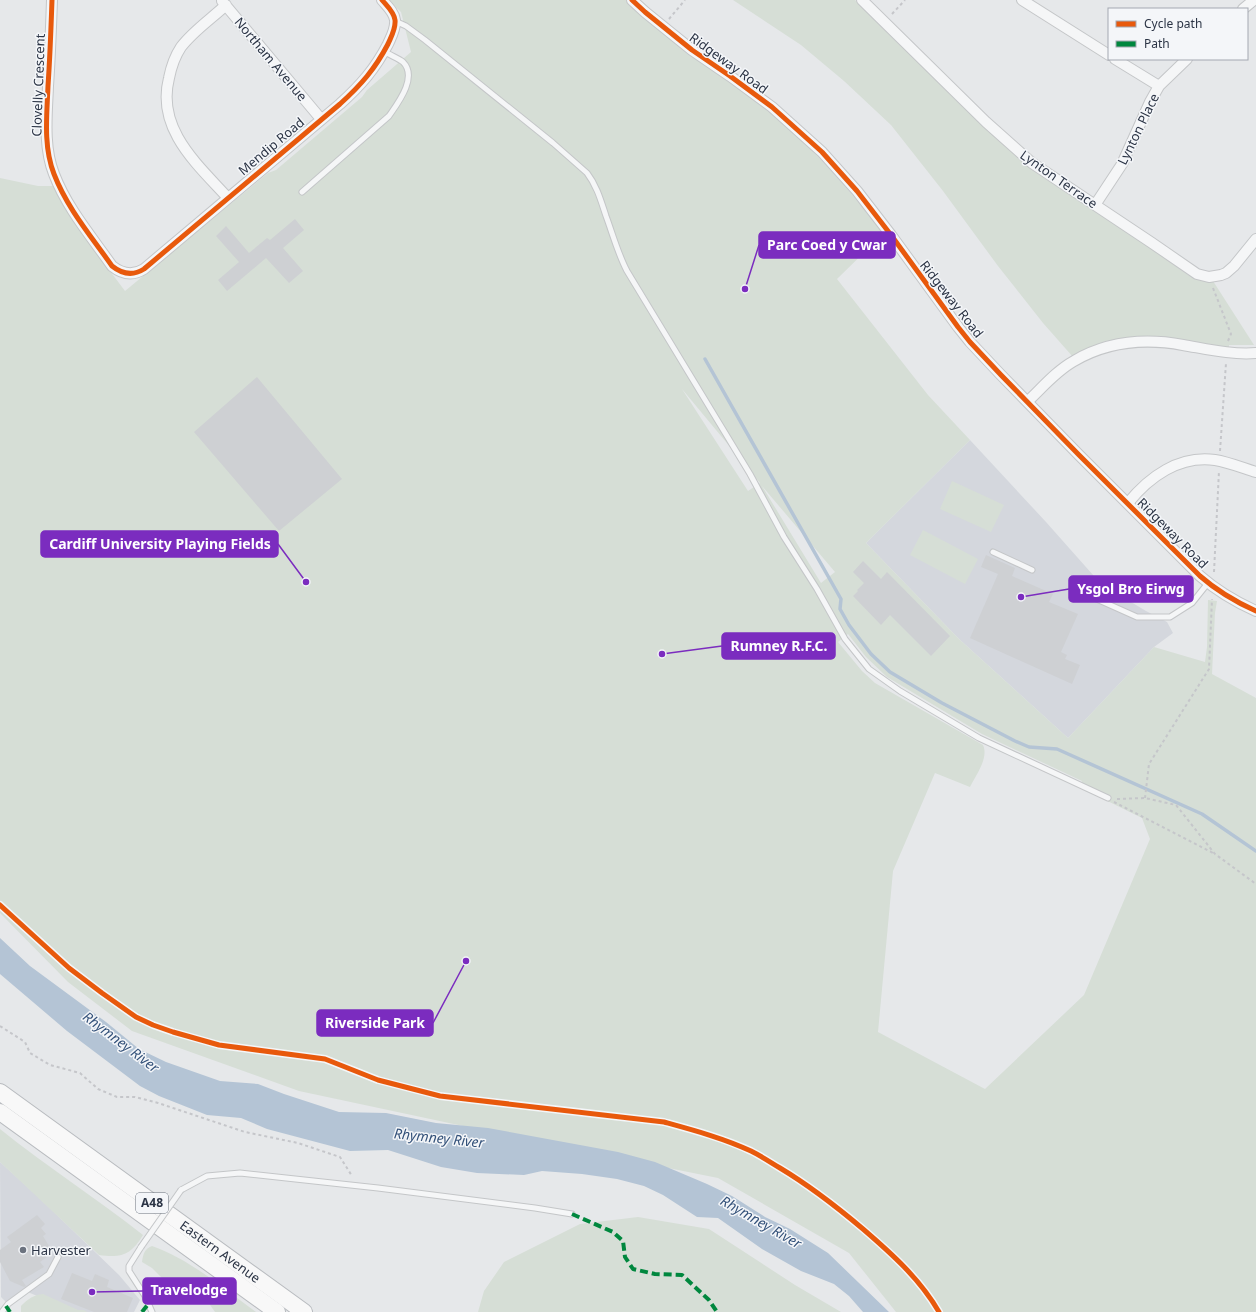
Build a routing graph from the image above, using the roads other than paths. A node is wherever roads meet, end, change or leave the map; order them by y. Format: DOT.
graph roads {
  1 [pos="52,0"];
  2 [pos="382,0"];
  3 [pos="632,0"];
  4 [pos="862,0"];
  5 [pos="1022,0"];
  6 [pos="1254,0"];
  7 [pos="224,3"];
  8 [pos="1244,8"];
  9 [pos="395,21"];
  10 [pos="384,51"];
  11 [pos="1108,54"];
  12 [pos="1117,60"];
  13 [pos="1186,60"];
  14 [pos="1159,86"];
  15 [pos="321,119"];
  16 [pos="302,192"];
  17 [pos="228,198"];
  18 [pos="1095,205"];
  19 [pos="1256,239"];
  20 [pos="140,272"];
  21 [pos="1256,353"];
  22 [pos="1028,401"];
  23 [pos="1256,472"];
  24 [pos="1128,503"];
  25 [pos="993,552"];
  26 [pos="1032,570"];
  27 [pos="1210,585"];
  28 [pos="1090,596"];
  29 [pos="1256,611"];
  30 [pos="1108,798"];
  31 [pos="0,1092"];
  32 [pos="0,1112"];
  33 [pos="572,1214"];
  34 [pos="58,1257"];
  35 [pos="2,1312"];
  36 [pos="152,1312"];
  37 [pos="277,1312"];
  38 [pos="304,1312"];
  1 -- 20 [label="street, Clovelly Crescent"];
  2 -- 9 [label="street"];
  3 -- 22 [label="street, Ridgeway Road"];
  4 -- 18 [label="street, Lynton Terrace"];
  5 -- 11 [label="street"];
  6 -- 8 [label="street"];
  7 -- 15 [label="street, Northam Avenue"];
  7 -- 17 [label="street"];
  9 -- 10 [label="street, Mendip Road"];
  9 -- 30 [label="lane"];
  10 -- 15 [label="street, Mendip Road"];
  10 -- 16 [label="lane"];
  12 -- 14 [label="street"];
  13 -- 14 [label="street, Lynton Place"];
  14 -- 18 [label="street, Lynton Place"];
  15 -- 17 [label="street, Mendip Road"];
  17 -- 20 [label="street, Mendip Road"];
  18 -- 19 [label="street, Lynton Terrace"];
  21 -- 22 [label="street"];
  22 -- 24 [label="street, Ridgeway Road"];
  23 -- 24 [label="street"];
  24 -- 27 [label="street, Ridgeway Road"];
  25 -- 26 [label="lane"];
  27 -- 28 [label="lane"];
  27 -- 29 [label="street, Ridgeway Road"];
  31 -- 38 [label="highway, Eastern Avenue / A48"];
  32 -- 37 [label="highway, Eastern Avenue / A48"];
  33 -- 36 [label="lane, bridge"];
  34 -- 35 [label="lane"];
}
